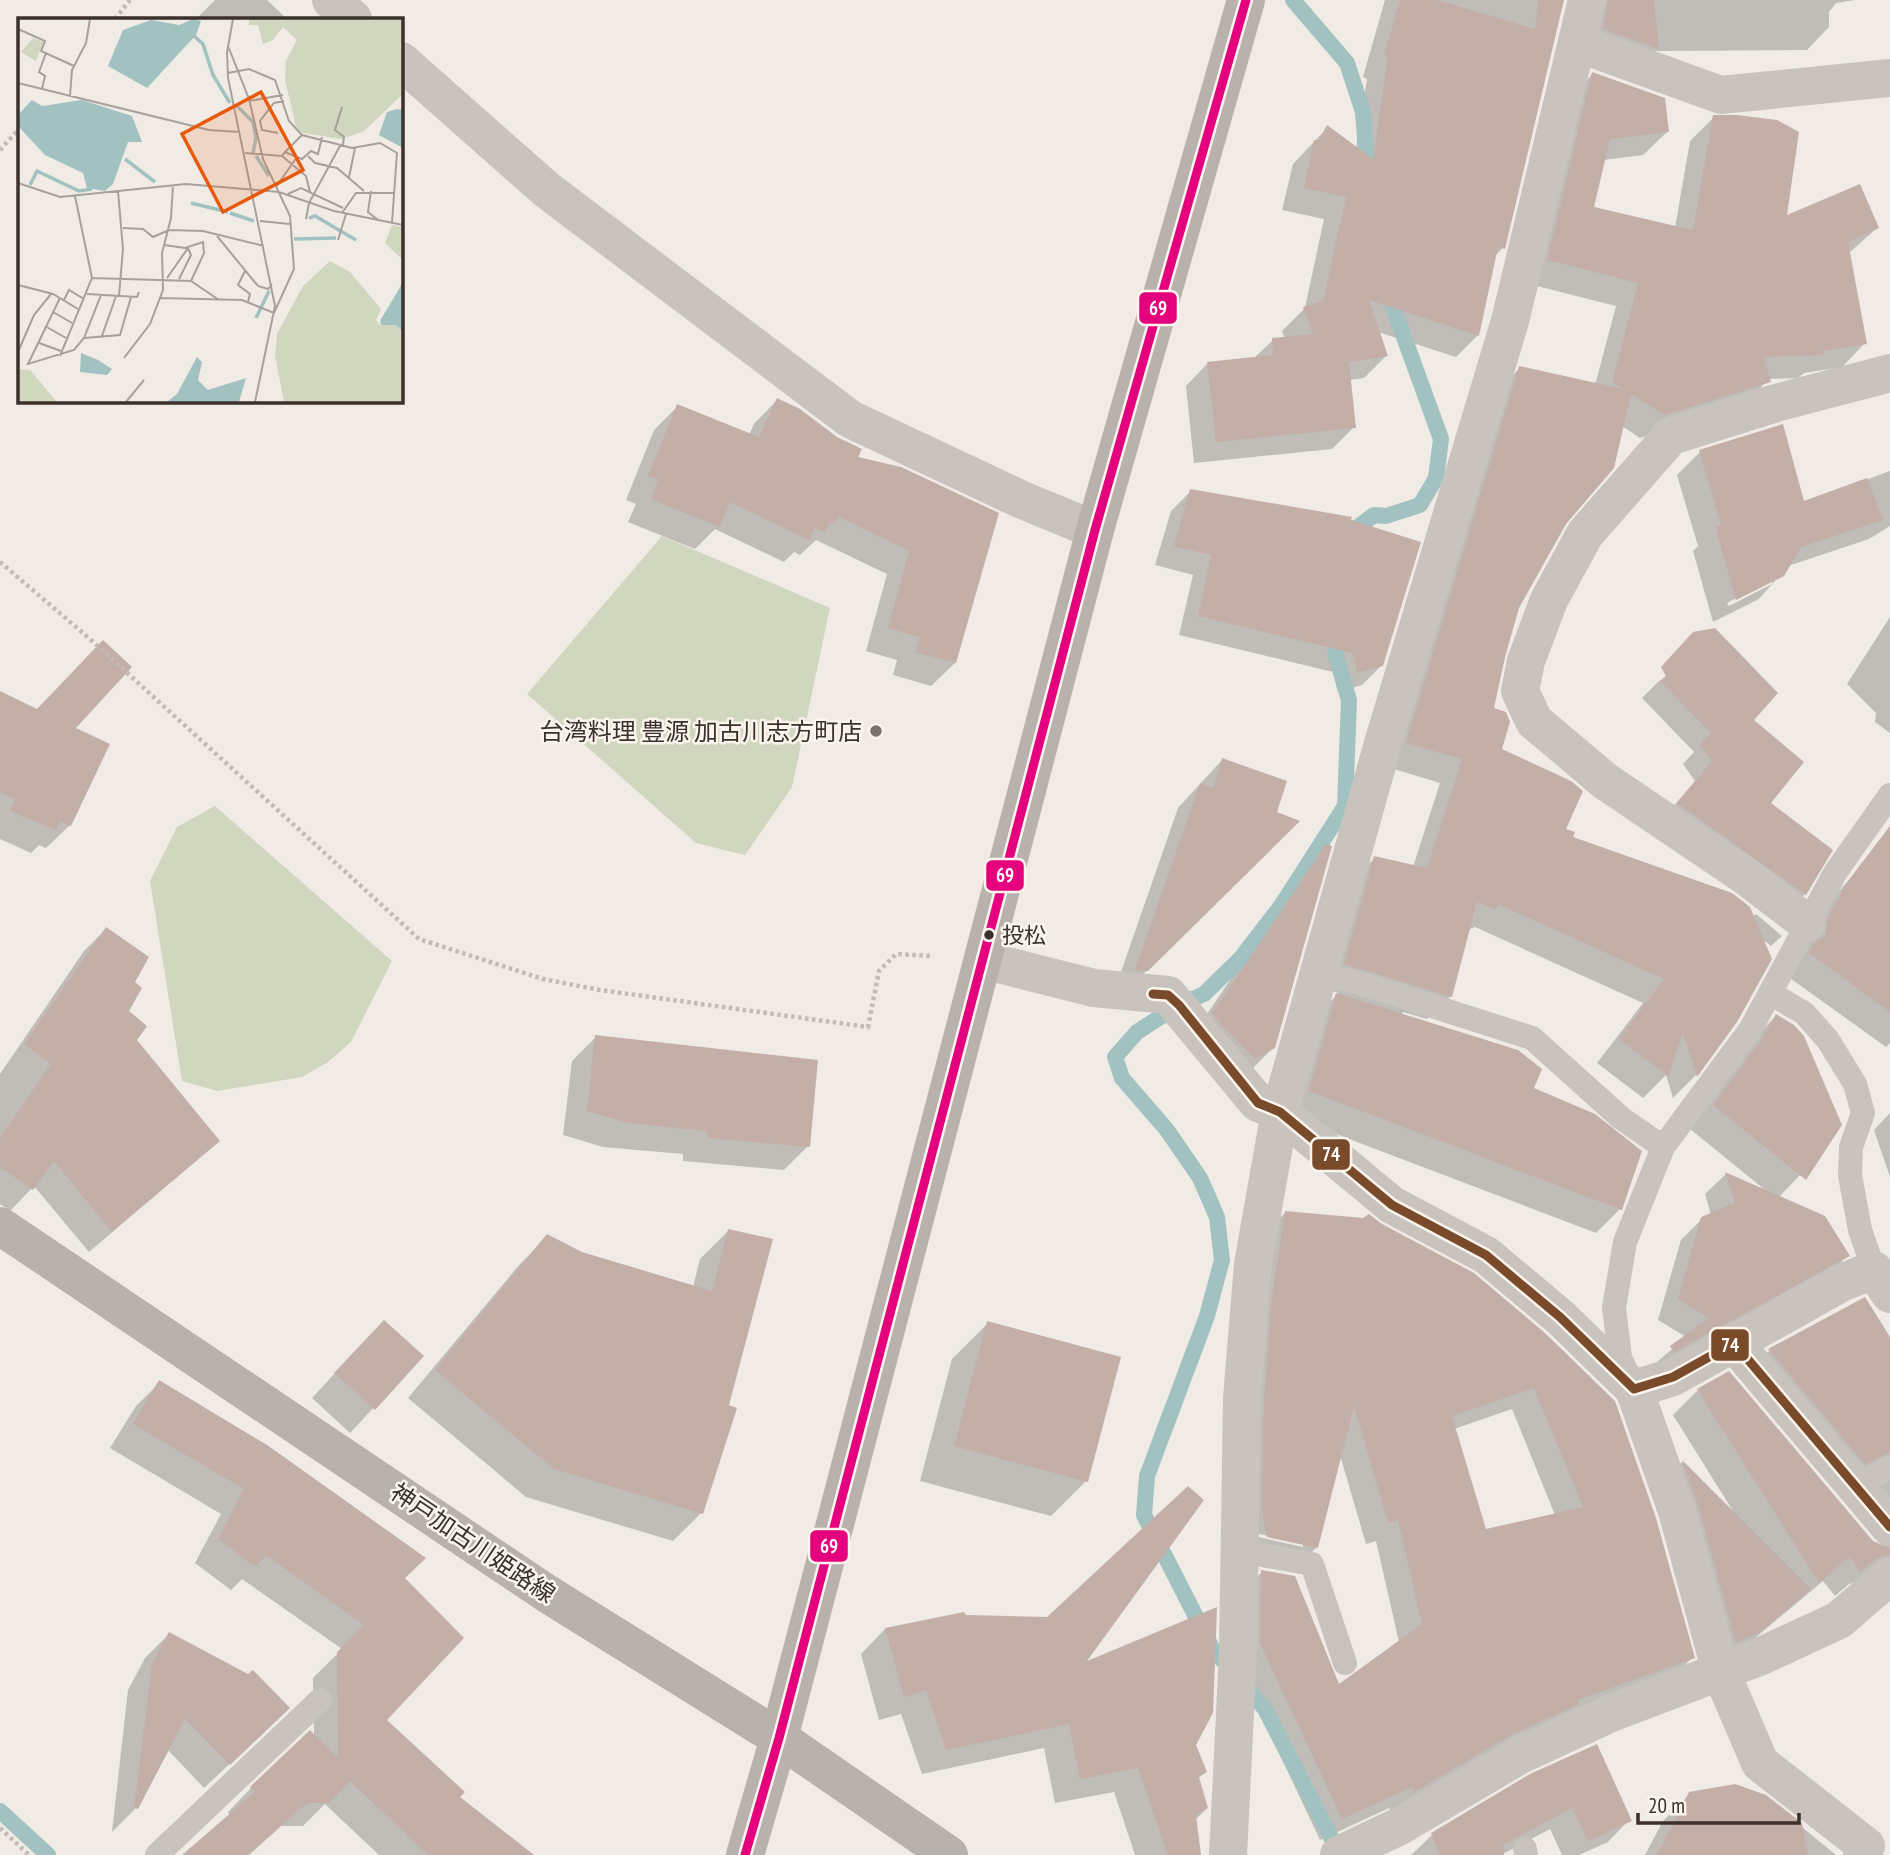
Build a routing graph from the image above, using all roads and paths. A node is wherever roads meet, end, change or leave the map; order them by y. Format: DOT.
graph roads {
  1 [pos="130,0"];
  2 [pos="331,0"];
  3 [pos="1246,0"];
  4 [pos="1587,0"];
  5 [pos="116,18"];
  6 [pos="352,18"];
  7 [pos="1577,43"];
  8 [pos="402,62"];
  9 [pos="1890,78"];
  10 [pos="18,130"];
  11 [pos="0,150"];
  12 [pos="1890,373"];
  13 [pos="1095,530"];
  14 [pos="0,562"];
  15 [pos="1890,795"];
  16 [pos="1808,923"];
  17 [pos="983,960"];
  18 [pos="1318,974"];
  19 [pos="1770,993"];
  20 [pos="1280,1112"];
  21 [pos="1662,1147"];
  22 [pos="0,1226"];
  23 [pos="1882,1282"];
  24 [pos="1734,1343"];
  25 [pos="1634,1388"];
  26 [pos="1890,1467"];
  27 [pos="1856,1487"];
  28 [pos="1890,1527"];
  29 [pos="1240,1551"];
  30 [pos="1890,1576"];
  31 [pos="1345,1663"];
  32 [pos="1721,1672"];
  33 [pos="320,1700"];
  34 [pos="779,1738"];
  35 [pos="0,1828"];
  36 [pos="1872,1846"];
  37 [pos="1346,1851"];
  38 [pos="29,1855"];
  39 [pos="157,1855"];
  40 [pos="745,1855"];
  41 [pos="949,1855"];
  42 [pos="1228,1855"];
  1 -- 5 [label="path"];
  2 -- 6 [label="street"];
  3 -- 13 [label="main road"];
  4 -- 7 [label="street"];
  7 -- 9 [label="street"];
  7 -- 18 [label="street"];
  8 -- 13 [label="street"];
  10 -- 11 [label="path"];
  12 -- 16 [label="street"];
  13 -- 17 [label="main road"];
  14 -- 17 [label="path"];
  15 -- 16 [label="lane"];
  16 -- 19 [label="lane"];
  17 -- 20 [label="street"];
  17 -- 34 [label="main road"];
  18 -- 20 [label="street"];
  18 -- 21 [label="lane"];
  19 -- 21 [label="lane"];
  19 -- 23 [label="lane"];
  20 -- 25 [label="street"];
  20 -- 29 [label="street"];
  21 -- 25 [label="lane"];
  22 -- 34 [label="main road, 神戸加古川姫路線"];
  23 -- 24 [label="street"];
  24 -- 25 [label="street"];
  24 -- 27 [label="street"];
  25 -- 32 [label="street"];
  26 -- 27 [label="lane"];
  27 -- 28 [label="street"];
  29 -- 31 [label="lane"];
  29 -- 42 [label="street"];
  30 -- 32 [label="street"];
  32 -- 36 [label="street"];
  32 -- 37 [label="street"];
  33 -- 39 [label="lane"];
  34 -- 40 [label="main road"];
  34 -- 41 [label="main road, 神戸加古川姫路線"];
  35 -- 38 [label="path"];
}
